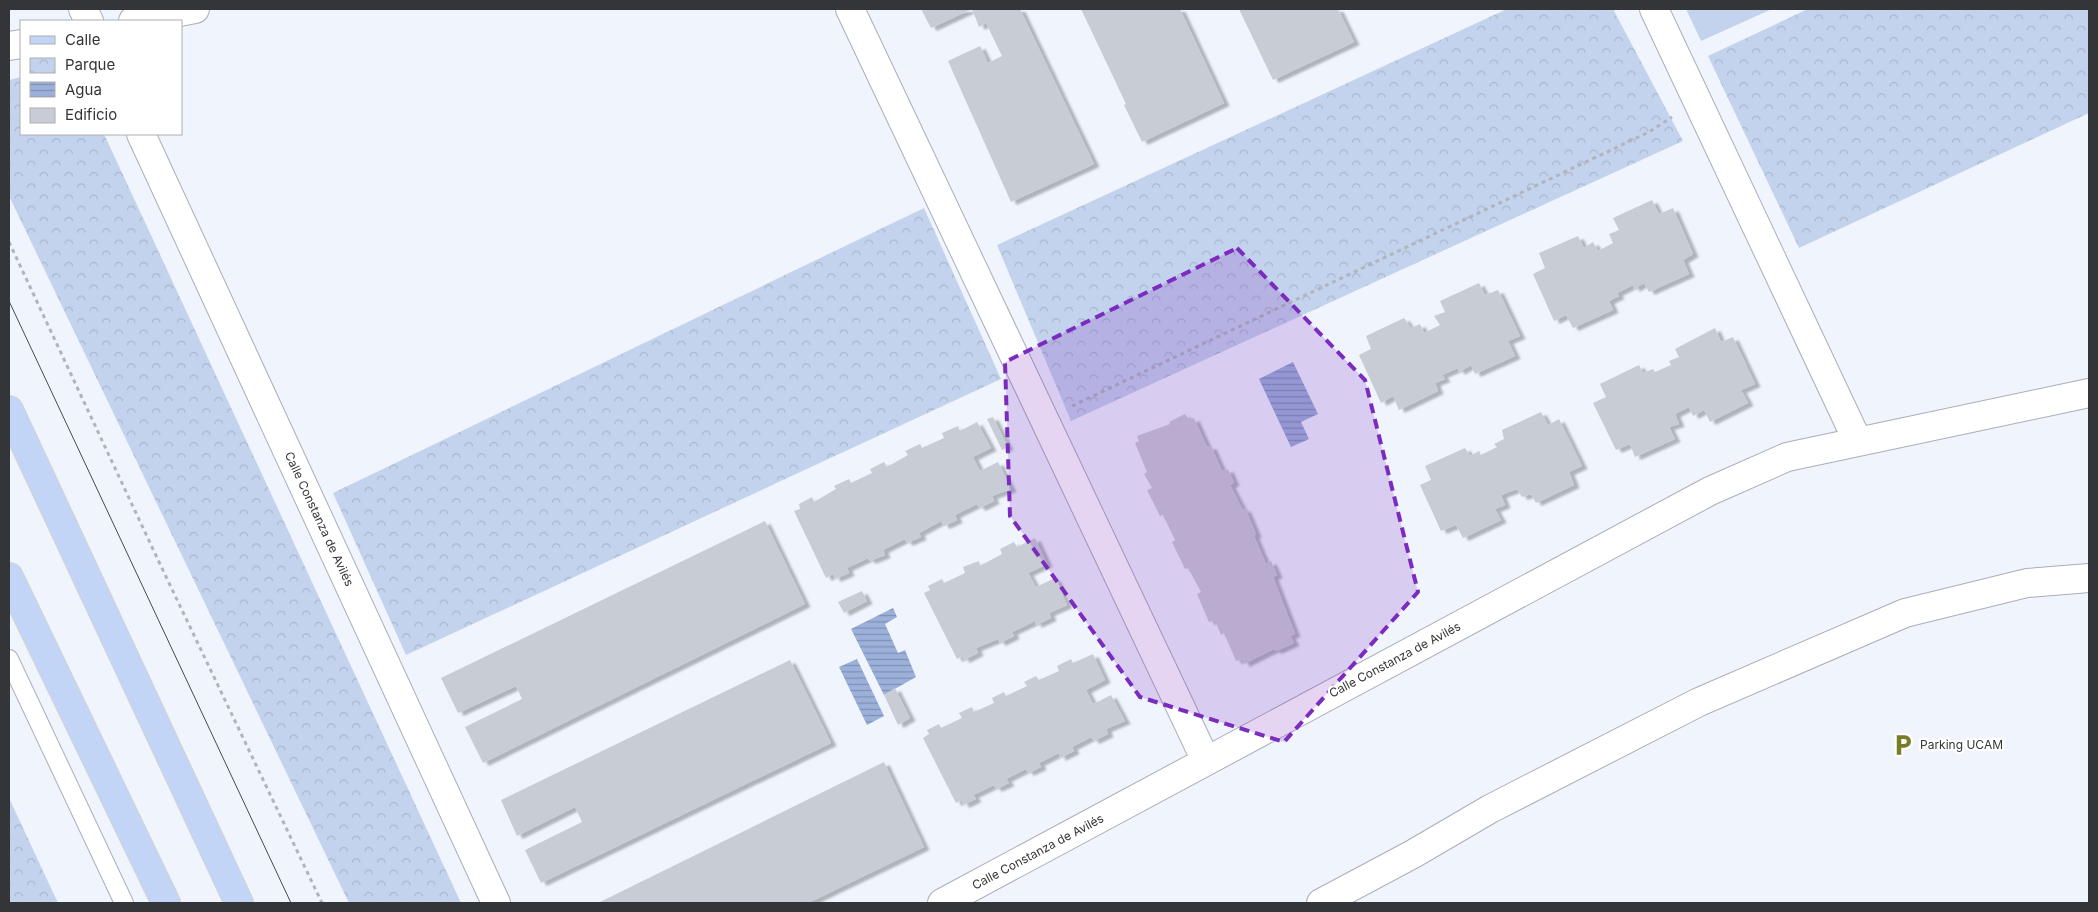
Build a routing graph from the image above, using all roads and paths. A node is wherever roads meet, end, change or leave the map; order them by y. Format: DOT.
graph roads {
  1 [pos="195,9"];
  2 [pos="850,9"];
  3 [pos="1654,9"];
  4 [pos="138,20"];
  5 [pos="1698,102"];
  6 [pos="141,135"];
  7 [pos="9,242"];
  8 [pos="2089,394"];
  9 [pos="9,410"];
  10 [pos="1044,419"];
  11 [pos="1858,442"];
  12 [pos="9,577"];
  13 [pos="2089,578"];
  14 [pos="9,659"];
  15 [pos="1206,761"];
  16 [pos="124,903"];
  17 [pos="166,903"];
  18 [pos="239,903"];
  19 [pos="322,903"];
  20 [pos="496,903"];
  21 [pos="942,903"];
  22 [pos="1321,903"];
  1 -- 4 [label="street"];
  2 -- 10 [label="street"];
  3 -- 5 [label="street"];
  5 -- 10 [label="path"];
  5 -- 11 [label="street"];
  6 -- 20 [label="street, Calle Constanza de Avilés"];
  7 -- 19 [label="path"];
  8 -- 11 [label="street, Calle Constanza de Avilés"];
  9 -- 18 [label="main road"];
  10 -- 15 [label="street"];
  11 -- 15 [label="street, Calle Constanza de Avilés"];
  12 -- 17 [label="main road"];
  13 -- 22 [label="street"];
  14 -- 16 [label="lane"];
  15 -- 21 [label="street, Calle Constanza de Avilés"];
}
